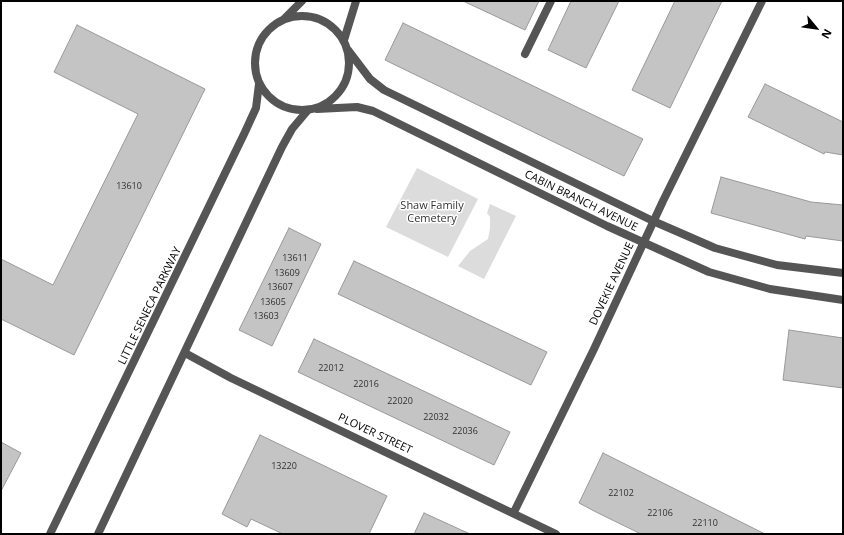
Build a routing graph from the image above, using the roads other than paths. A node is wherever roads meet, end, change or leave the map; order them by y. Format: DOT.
graph roads {
  1 [pos="302,1"];
  2 [pos="356,1"];
  3 [pos="551,1"];
  4 [pos="762,1"];
  5 [pos="284,19"];
  6 [pos="344,40"];
  7 [pos="348,50"];
  8 [pos="525,54"];
  9 [pos="259,84"];
  10 [pos="313,110"];
  11 [pos="653,221"];
  12 [pos="644,243"];
  13 [pos="843,273"];
  14 [pos="843,300"];
  15 [pos="186,353"];
  16 [pos="514,512"];
  17 [pos="50,534"];
  18 [pos="98,534"];
  19 [pos="556,534"];
  1 -- 5 [label="street"];
  2 -- 6 [label="street"];
  3 -- 8 [label="street"];
  4 -- 11 [label="street, DOVEKIE AVENUE"];
  5 -- 6 [label="street"];
  5 -- 9 [label="street"];
  6 -- 7 [label="street"];
  7 -- 10 [label="street"];
  7 -- 11 [label="street, CABIN BRANCH AVENUE"];
  9 -- 10 [label="street"];
  9 -- 17 [label="street, LITTLE SENECA PARKWAY"];
  10 -- 12 [label="street, CABIN BRANCH AVENUE"];
  10 -- 15 [label="street"];
  11 -- 12 [label="street, DOVEKIE AVENUE"];
  11 -- 13 [label="street, CABIN BRANCH AVENUE"];
  12 -- 14 [label="street, CABIN BRANCH AVENUE"];
  12 -- 16 [label="street, DOVEKIE AVENUE"];
  15 -- 16 [label="street, PLOVER STREET"];
  15 -- 18 [label="street"];
  16 -- 19 [label="street, PLOVER STREET"];
}
